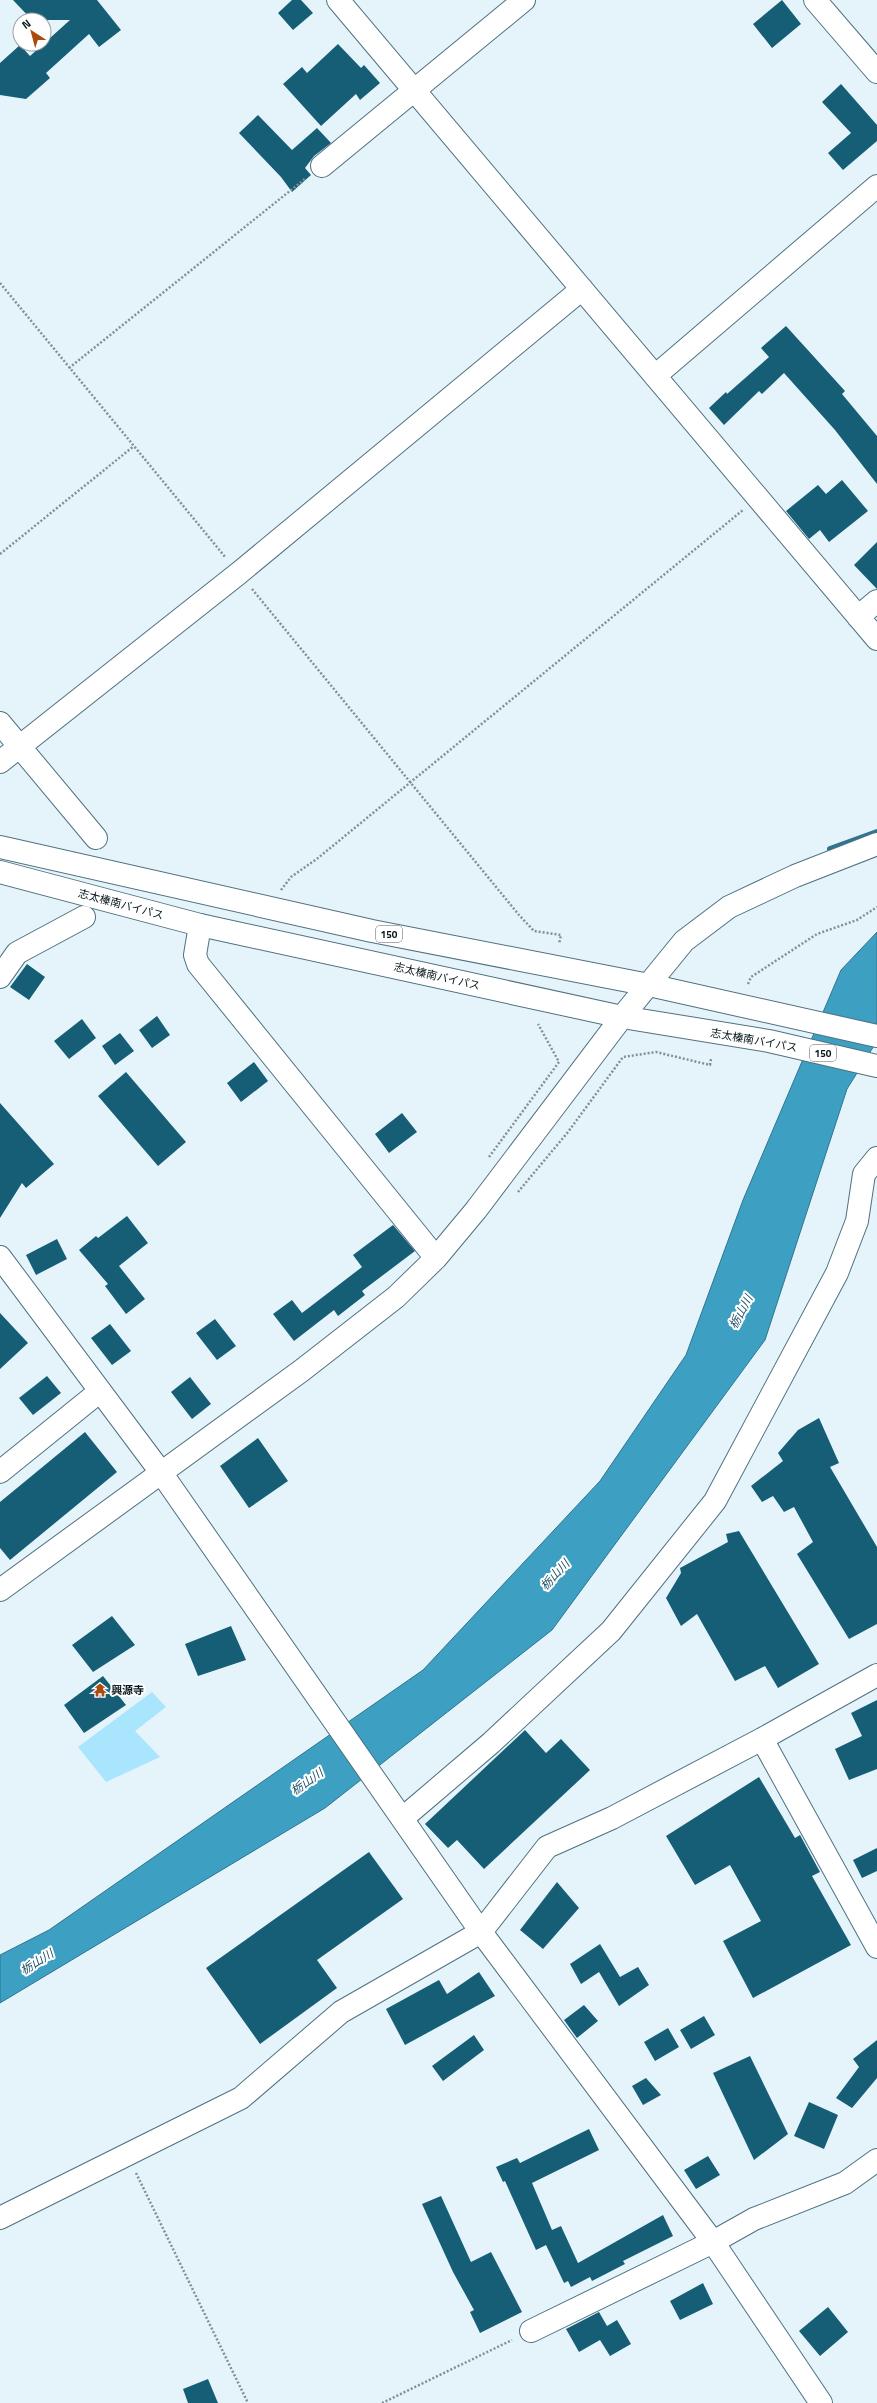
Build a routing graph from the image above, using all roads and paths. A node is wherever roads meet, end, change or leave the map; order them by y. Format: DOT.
graph roads {
  1 [pos="338,0"];
  2 [pos="524,0"];
  3 [pos="815,0"];
  4 [pos="877,72"];
  5 [pos="415,91"];
  6 [pos="322,166"];
  7 [pos="877,186"];
  8 [pos="0,283"];
  9 [pos="582,289"];
  10 [pos="69,368"];
  11 [pos="655,376"];
  12 [pos="134,446"];
  13 [pos="758,498"];
  14 [pos="0,554"];
  15 [pos="239,574"];
  16 [pos="877,601"];
  17 [pos="858,617"];
  18 [pos="877,639"];
  19 [pos="0,723"];
  20 [pos="19,746"];
  21 [pos="0,762"];
  22 [pos="410,783"];
  23 [pos="96,838"];
  24 [pos="877,844"];
  25 [pos="0,847"];
  26 [pos="0,872"];
  27 [pos="877,907"];
  28 [pos="276,910"];
  29 [pos="84,917"];
  30 [pos="200,925"];
  31 [pos="559,944"];
  32 [pos="0,977"];
  33 [pos="748,984"];
  34 [pos="649,986"];
  35 [pos="622,1017"];
  36 [pos="538,1024"];
  37 [pos="877,1036"];
  38 [pos="711,1060"];
  39 [pos="877,1066"];
  40 [pos="877,1158"];
  41 [pos="488,1159"];
  42 [pos="512,1198"];
  43 [pos="0,1257"];
  44 [pos="436,1258"];
  45 [pos="99,1392"];
  46 [pos="160,1471"];
  47 [pos="0,1472"];
  48 [pos="0,1590"];
  49 [pos="877,1675"];
  50 [pos="762,1739"];
  51 [pos="400,1812"];
  52 [pos="481,1932"];
  53 [pos="877,1947"];
  54 [pos="128,2156"];
  55 [pos="877,2160"];
  56 [pos="0,2218"];
  57 [pos="713,2242"];
  58 [pos="531,2331"];
  59 [pos="248,2403"];
  60 [pos="382,2403"];
  61 [pos="820,2403"];
  1 -- 5 [label="main road"];
  2 -- 5 [label="main road"];
  3 -- 4 [label="main road"];
  5 -- 6 [label="main road"];
  5 -- 9 [label="main road"];
  6 -- 10 [label="path"];
  7 -- 11 [label="main road"];
  8 -- 10 [label="path"];
  9 -- 11 [label="main road"];
  9 -- 15 [label="main road"];
  10 -- 12 [label="path"];
  11 -- 13 [label="main road"];
  12 -- 14 [label="path"];
  12 -- 15 [label="path"];
  13 -- 17 [label="main road"];
  13 -- 22 [label="path"];
  15 -- 20 [label="main road"];
  15 -- 22 [label="path"];
  16 -- 17 [label="main road"];
  17 -- 18 [label="main road"];
  19 -- 20 [label="main road"];
  20 -- 21 [label="main road"];
  20 -- 23 [label="main road"];
  22 -- 28 [label="path"];
  22 -- 31 [label="path"];
  24 -- 34 [label="main road"];
  25 -- 28 [label="main road, 150"];
  26 -- 30 [label="main road, 志太榛南バイパス / 150"];
  27 -- 33 [label="path"];
  28 -- 34 [label="main road, 150"];
  29 -- 32 [label="main road"];
  30 -- 35 [label="main road, 志太榛南バイパス / 150"];
  30 -- 44 [label="main road"];
  34 -- 35 [label="main road"];
  34 -- 37 [label="main road, 150"];
  35 -- 39 [label="main road, 志太榛南バイパス / 150"];
  35 -- 44 [label="main road"];
  36 -- 41 [label="path"];
  38 -- 42 [label="path"];
  40 -- 51 [label="main road"];
  43 -- 45 [label="main road"];
  44 -- 46 [label="main road"];
  45 -- 46 [label="main road"];
  45 -- 47 [label="main road"];
  46 -- 48 [label="main road"];
  46 -- 51 [label="main road"];
  49 -- 50 [label="main road"];
  50 -- 52 [label="main road"];
  50 -- 53 [label="main road"];
  51 -- 52 [label="main road"];
  52 -- 54 [label="main road"];
  52 -- 57 [label="main road"];
  54 -- 56 [label="main road"];
  54 -- 59 [label="path"];
  55 -- 57 [label="main road"];
  57 -- 58 [label="main road"];
  57 -- 61 [label="main road"];
  58 -- 60 [label="path"];
}
